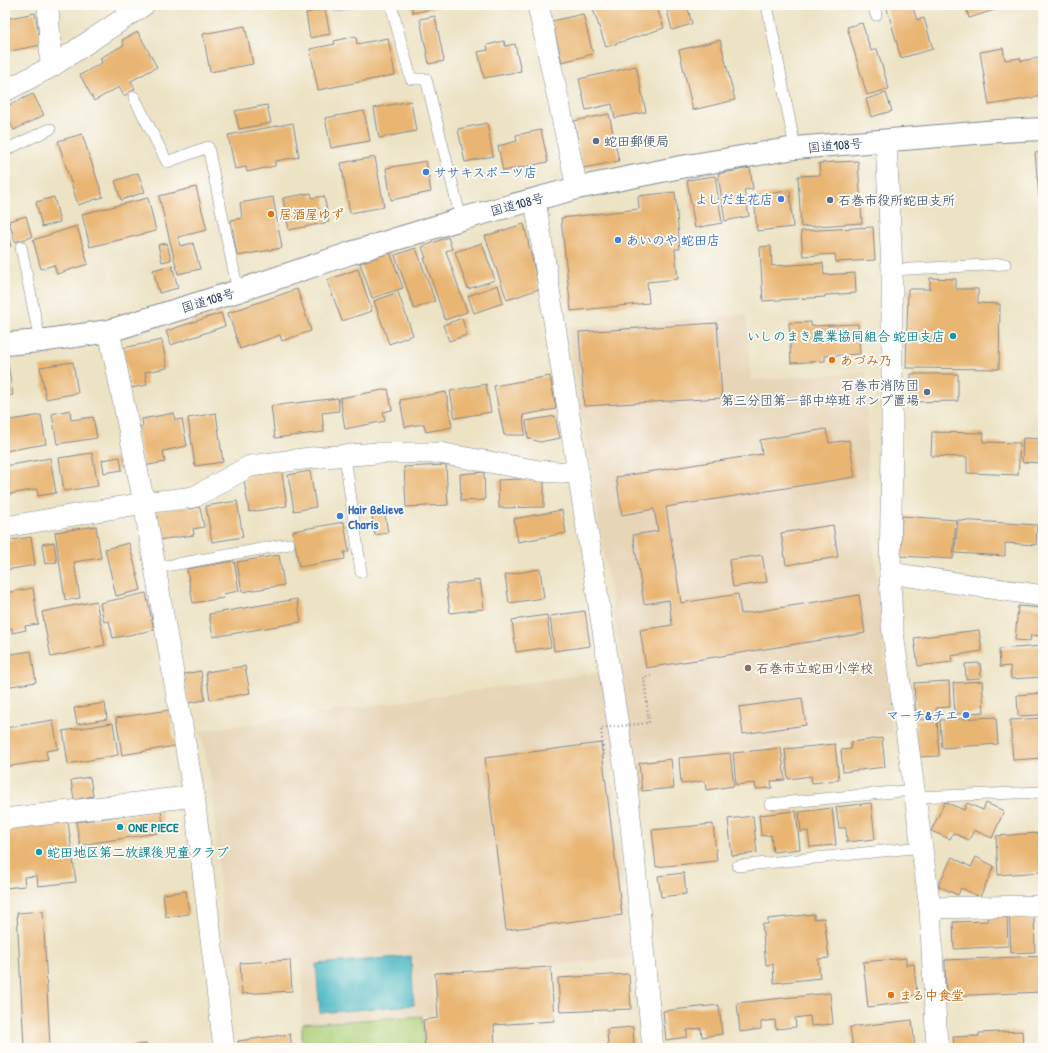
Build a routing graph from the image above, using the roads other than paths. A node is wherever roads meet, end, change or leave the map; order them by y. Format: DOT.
graph roads {
  1 [pos="48,5"];
  2 [pos="144,5"];
  3 [pos="391,5"];
  4 [pos="538,5"];
  5 [pos="767,5"];
  6 [pos="51,67"];
  7 [pos="5,91"];
  8 [pos="134,97"];
  9 [pos="50,129"];
  10 [pos="1043,129"];
  11 [pos="886,141"];
  12 [pos="796,148"];
  13 [pos="5,150"];
  14 [pos="577,188"];
  15 [pos="535,200"];
  16 [pos="462,219"];
  17 [pos="21,247"];
  18 [pos="1005,264"];
  19 [pos="892,270"];
  20 [pos="238,291"];
  21 [pos="109,331"];
  22 [pos="40,341"];
  23 [pos="5,344"];
  24 [pos="345,456"];
  25 [pos="577,473"];
  26 [pos="144,503"];
  27 [pos="5,527"];
  28 [pos="288,544"];
  29 [pos="155,568"];
  30 [pos="361,572"];
  31 [pos="890,572"];
  32 [pos="1043,596"];
  33 [pos="1043,792"];
  34 [pos="915,794"];
  35 [pos="194,796"];
  36 [pos="770,804"];
  37 [pos="5,819"];
  38 [pos="922,847"];
  39 [pos="738,866"];
  40 [pos="1043,906"];
  41 [pos="930,908"];
  42 [pos="224,1048"];
  43 [pos="653,1048"];
  44 [pos="937,1048"];
  1 -- 6 [label="street"];
  2 -- 6 [label="street"];
  3 -- 16 [label="lane"];
  4 -- 14 [label="street"];
  5 -- 12 [label="lane"];
  6 -- 7 [label="street"];
  8 -- 20 [label="lane"];
  9 -- 13 [label="lane"];
  10 -- 11 [label="highway, 国道108号"];
  11 -- 12 [label="highway, 国道108号"];
  11 -- 19 [label="street"];
  12 -- 14 [label="highway, 国道108号"];
  14 -- 15 [label="highway, 国道108号"];
  15 -- 16 [label="highway, 国道108号"];
  15 -- 25 [label="street"];
  16 -- 20 [label="highway, 国道108号"];
  17 -- 22 [label="lane"];
  18 -- 19 [label="lane"];
  19 -- 31 [label="street"];
  20 -- 21 [label="highway, 国道108号"];
  21 -- 22 [label="highway, 国道108号"];
  21 -- 26 [label="street"];
  22 -- 23 [label="highway, 国道108号"];
  24 -- 25 [label="street"];
  24 -- 26 [label="street"];
  24 -- 30 [label="lane"];
  25 -- 43 [label="street"];
  26 -- 27 [label="street"];
  26 -- 29 [label="street"];
  28 -- 29 [label="lane"];
  29 -- 35 [label="street"];
  31 -- 32 [label="street"];
  31 -- 34 [label="street"];
  33 -- 34 [label="lane"];
  34 -- 36 [label="lane"];
  34 -- 38 [label="street"];
  35 -- 37 [label="street"];
  35 -- 42 [label="street"];
  38 -- 39 [label="lane"];
  38 -- 41 [label="street"];
  40 -- 41 [label="street"];
  41 -- 44 [label="street"];
}
